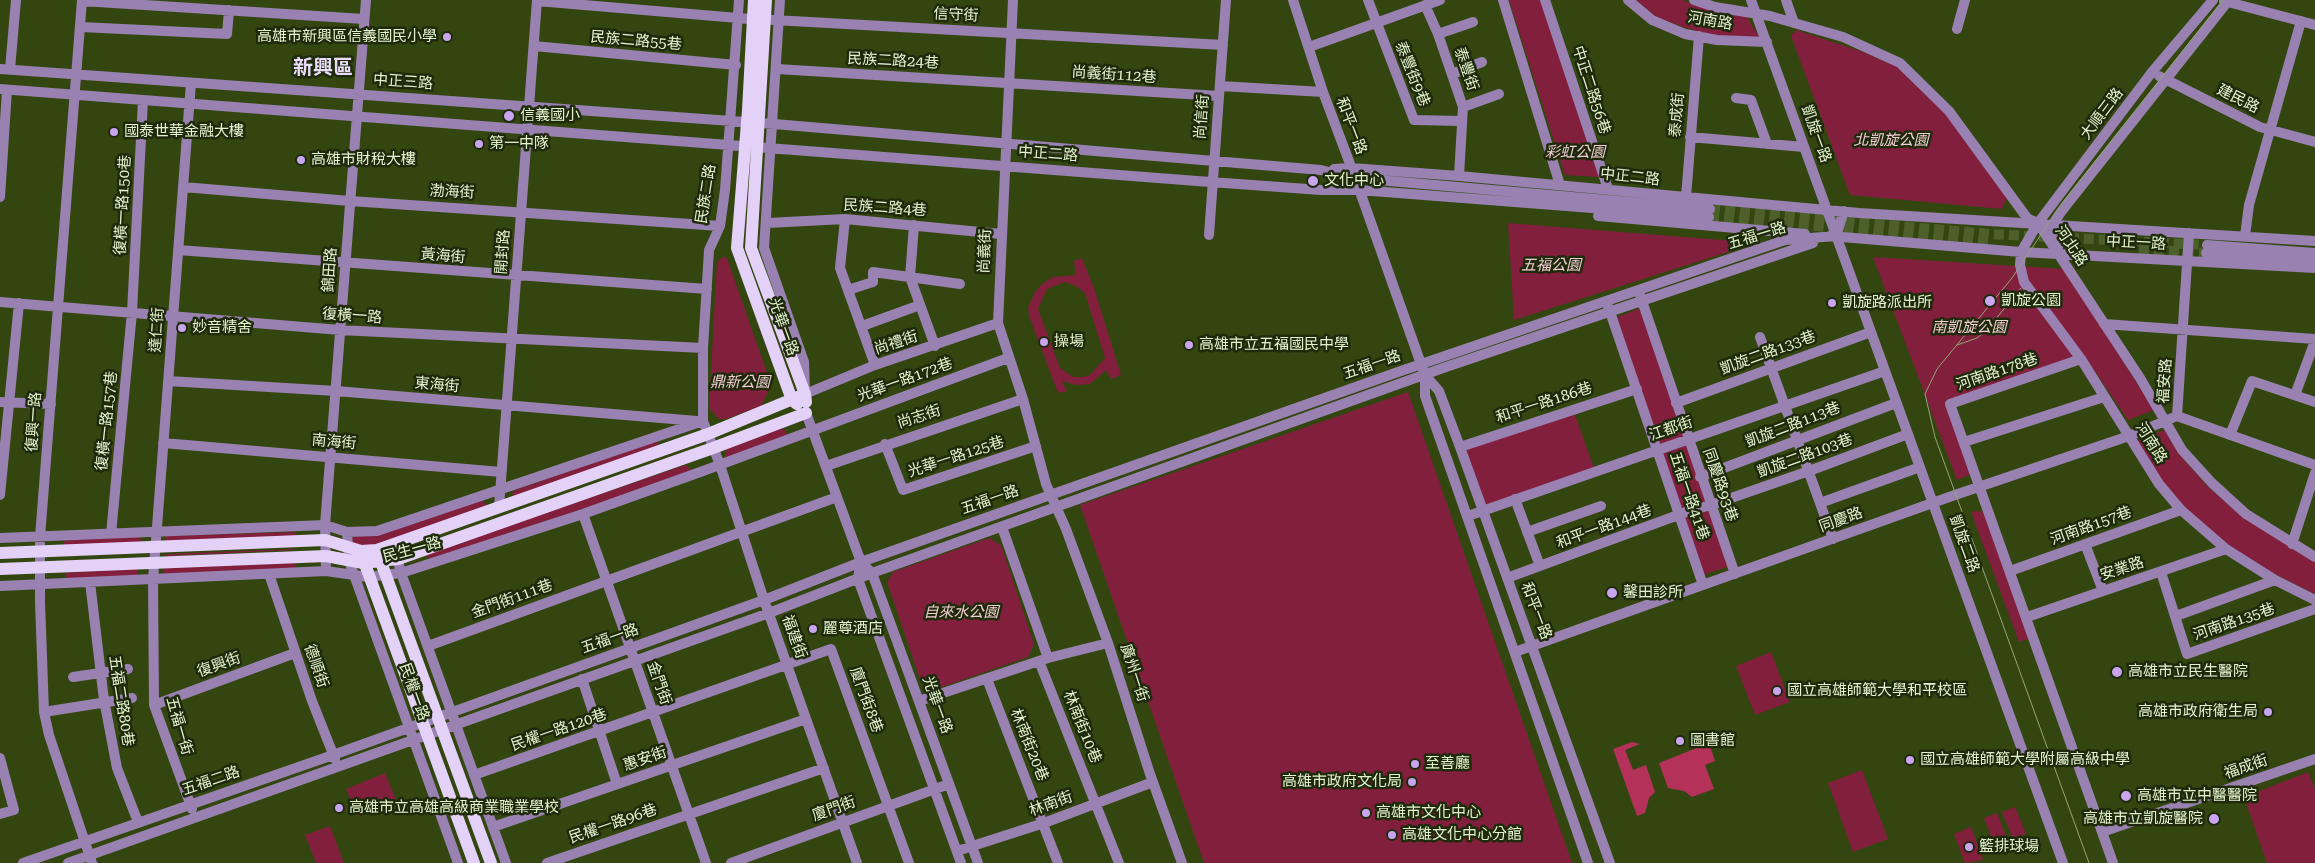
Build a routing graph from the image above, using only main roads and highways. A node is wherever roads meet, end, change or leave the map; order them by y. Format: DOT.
graph roads {
  1 [pos="754,0"];
  2 [pos="766,0"];
  3 [pos="759,19"];
  4 [pos="752,147"];
  5 [pos="805,394"];
  6 [pos="792,400"];
  7 [pos="806,413"];
  8 [pos="0,554"];
  9 [pos="379,556"];
  10 [pos="362,557"];
  11 [pos="0,569"];
  12 [pos="474,863"];
  13 [pos="491,863"];
  1 -- 3 [label="main road"];
  2 -- 3 [label="main road"];
  3 -- 4 [label="main road"];
  4 -- 5 [label="main road, 光華一路"];
  4 -- 6 [label="main road, 光華一路"];
  5 -- 6 [label="main road, 民生一路"];
  5 -- 7 [label="main road, 光華一路"];
  6 -- 7 [label="main road, 光華一路"];
  6 -- 9 [label="main road, 民生一路"];
  7 -- 9 [label="main road, 民生一路"];
  8 -- 10 [label="main road, 民生一路"];
  9 -- 10 [label="main road, 民生一路"];
  9 -- 13 [label="main road, 民權一路"];
  10 -- 11 [label="main road, 民生一路"];
  10 -- 12 [label="main road, 民權一路"];
}
